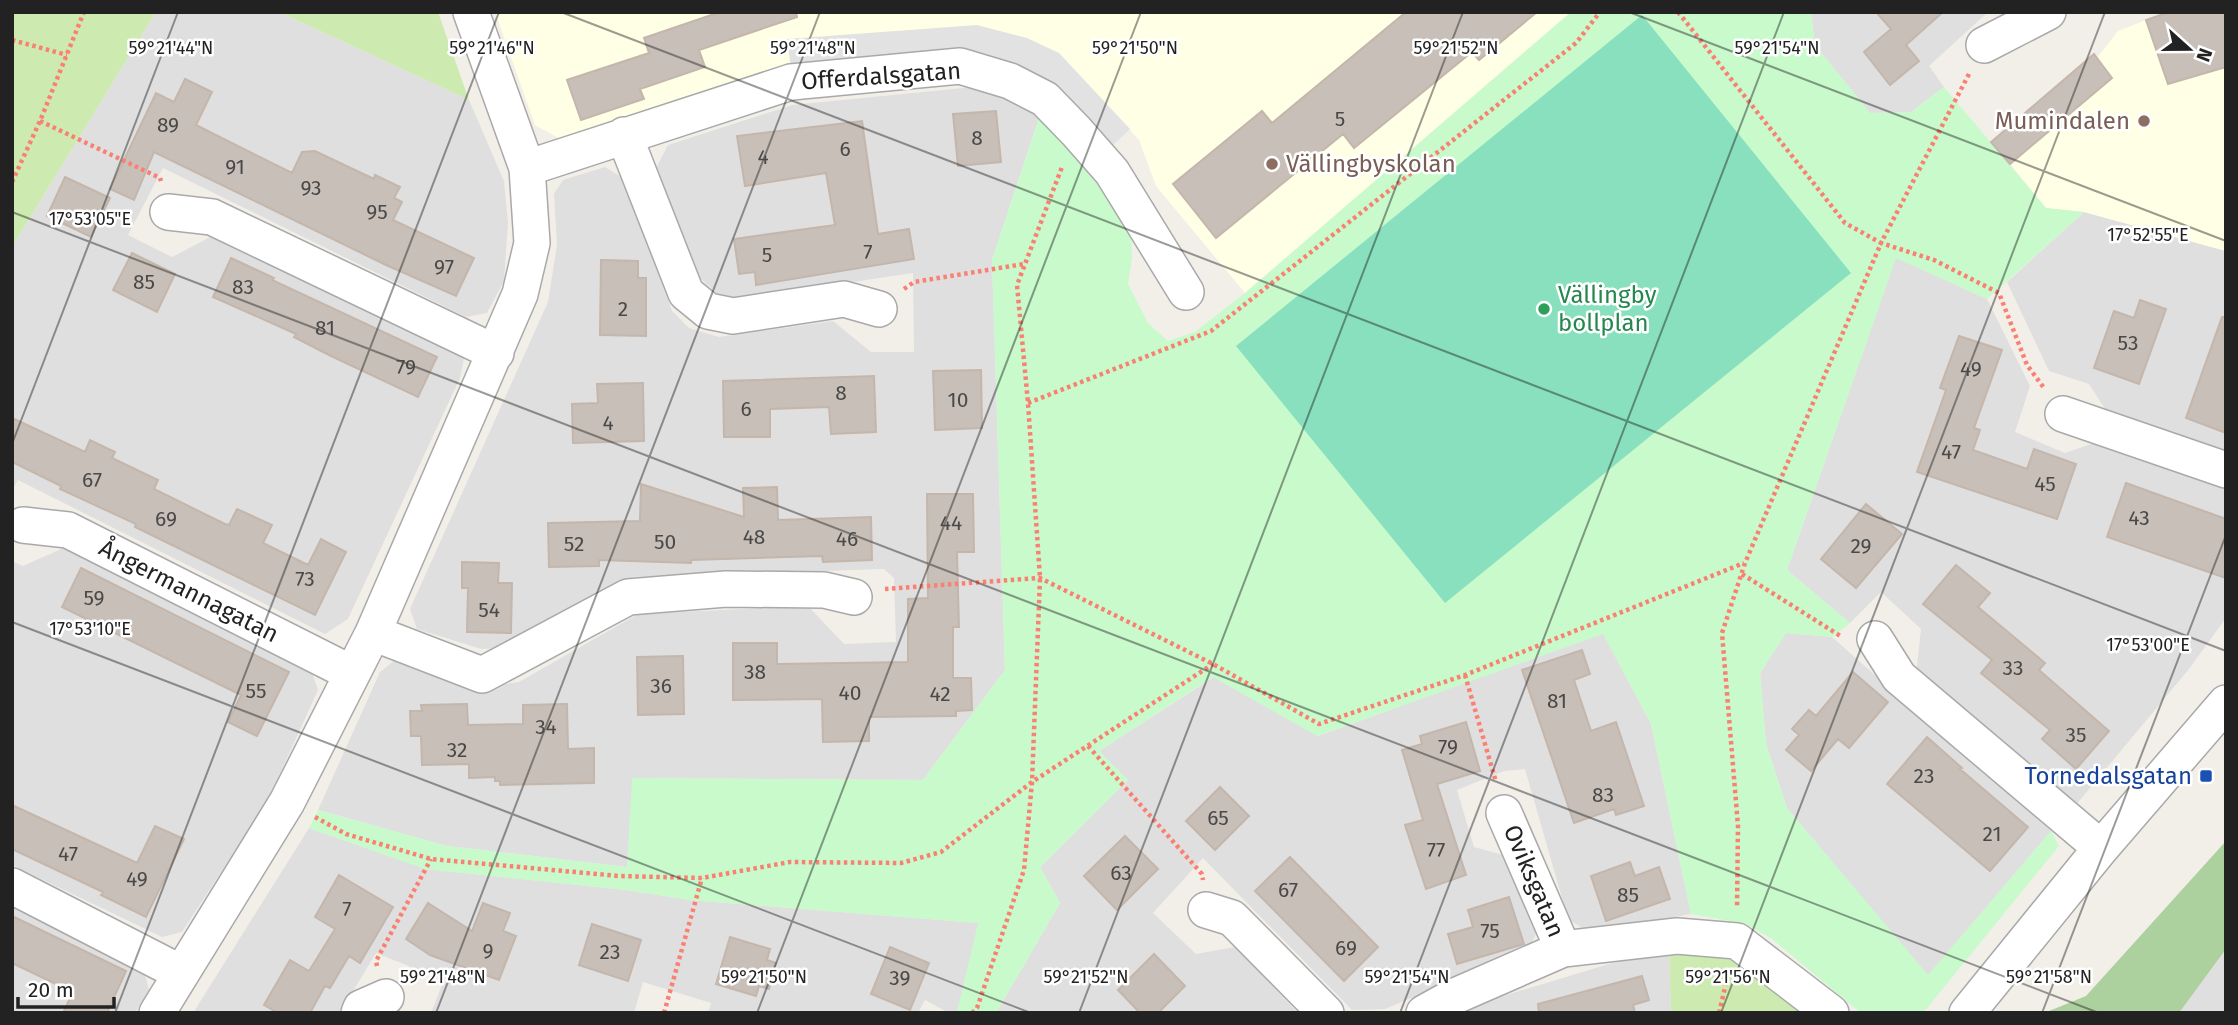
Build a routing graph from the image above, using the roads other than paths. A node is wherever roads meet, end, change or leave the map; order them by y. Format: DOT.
graph roads {
  1 [pos="471,12"];
  2 [pos="2048,12"];
  3 [pos="1984,45"];
  4 [pos="624,135"];
  5 [pos="527,168"];
  6 [pos="167,212"];
  7 [pos="1186,292"];
  8 [pos="879,309"];
  9 [pos="496,353"];
  10 [pos="2063,415"];
  11 [pos="2226,470"];
  12 [pos="23,524"];
  13 [pos="854,597"];
  14 [pos="373,633"];
  15 [pos="1875,639"];
  16 [pos="351,673"];
  17 [pos="2226,703"];
  18 [pos="1504,813"];
  19 [pos="2102,848"];
  20 [pos="12,886"];
  21 [pos="1206,910"];
  22 [pos="1563,949"];
  23 [pos="181,973"];
  24 [pos="157,1013"];
  25 [pos="1326,1013"];
  26 [pos="1424,1013"];
  27 [pos="1831,1013"];
  28 [pos="1967,1013"];
  1 -- 5 [label="street"];
  2 -- 3 [label="street"];
  4 -- 5 [label="street, Offerdalsgatan"];
  4 -- 7 [label="street, Offerdalsgatan"];
  4 -- 8 [label="street"];
  5 -- 9 [label="street"];
  6 -- 9 [label="street"];
  9 -- 14 [label="street"];
  10 -- 11 [label="street"];
  12 -- 16 [label="street, Ångermannagatan"];
  13 -- 14 [label="street"];
  14 -- 16 [label="street"];
  15 -- 19 [label="street"];
  16 -- 23 [label="street"];
  17 -- 19 [label="street"];
  18 -- 22 [label="street, Oviksgatan"];
  19 -- 28 [label="street"];
  20 -- 23 [label="street"];
  21 -- 25 [label="street"];
  22 -- 26 [label="street, Oviksgatan"];
  22 -- 27 [label="street, Oviksgatan"];
  23 -- 24 [label="street"];
}
